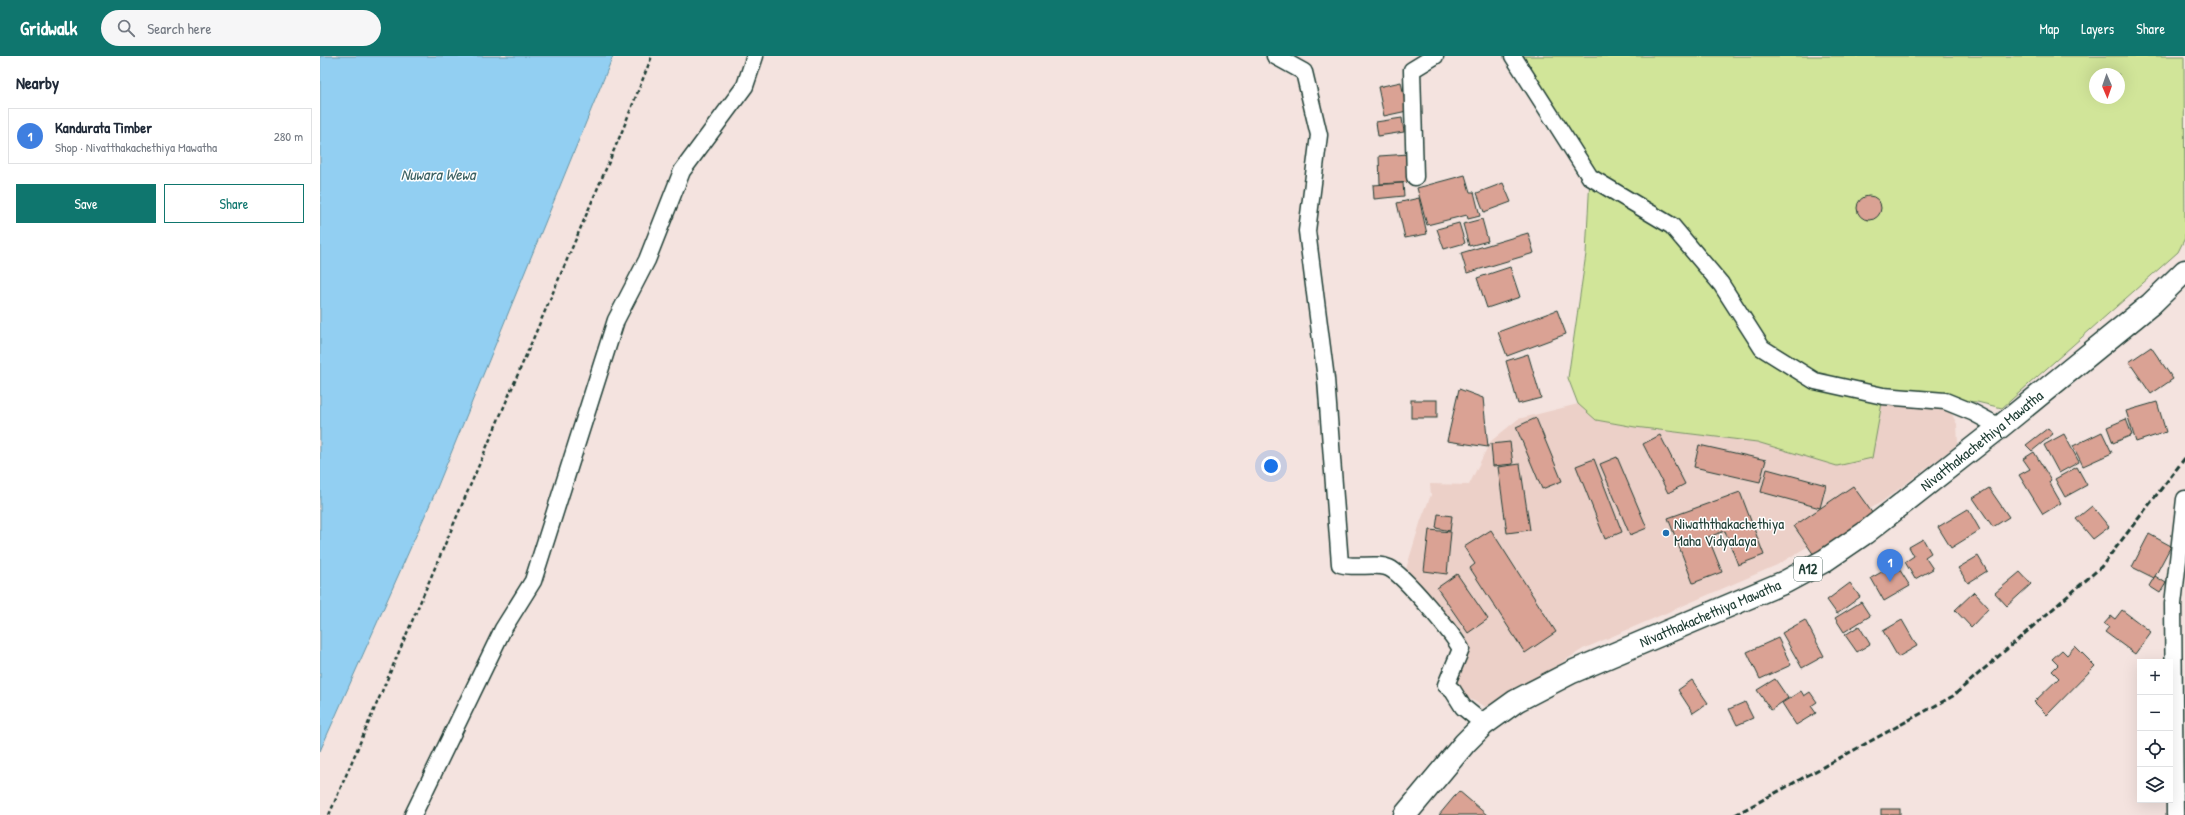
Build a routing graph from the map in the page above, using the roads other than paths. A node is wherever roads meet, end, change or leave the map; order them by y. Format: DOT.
graph roads {
  1 [pos="754,56"];
  2 [pos="1274,56"];
  3 [pos="1435,56"];
  4 [pos="1513,56"];
  5 [pos="1415,177"];
  6 [pos="2185,271"];
  7 [pos="2000,427"];
  8 [pos="2184,499"];
  9 [pos="1484,724"];
  10 [pos="414,815"];
  11 [pos="1405,815"];
  12 [pos="2175,815"];
  1 -- 10 [label="street"];
  2 -- 9 [label="street"];
  3 -- 5 [label="street"];
  4 -- 7 [label="street"];
  6 -- 7 [label="highway, Nivatthakachethiya Mawatha / A12"];
  7 -- 9 [label="highway, Nivatthakachethiya Mawatha / A12"];
  8 -- 12 [label="street"];
  9 -- 11 [label="highway, Nivatthakachethiya Mawatha / A12"];
}
